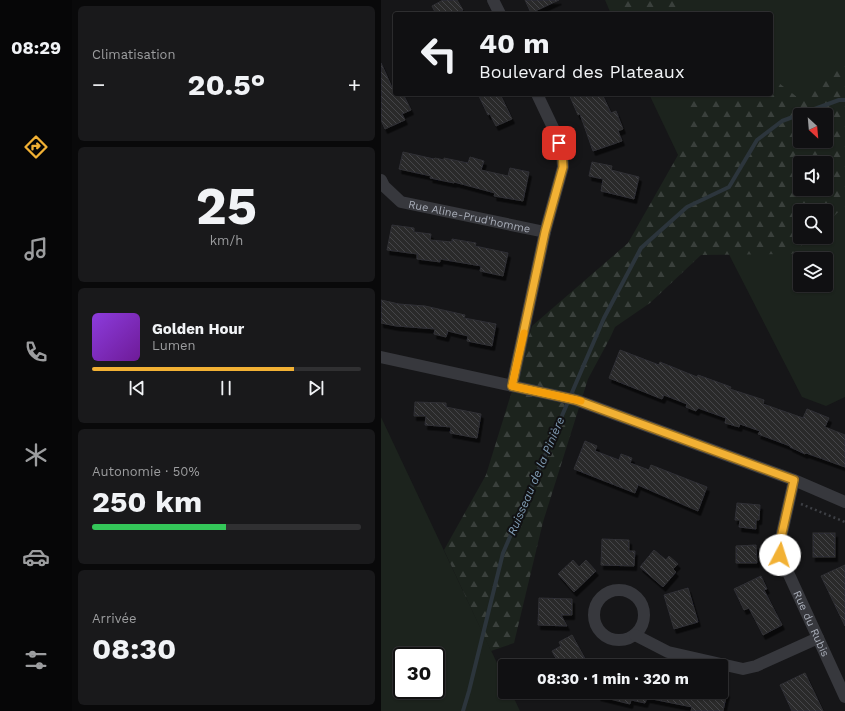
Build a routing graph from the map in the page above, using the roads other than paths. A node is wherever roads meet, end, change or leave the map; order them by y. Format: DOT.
graph roads {
  1 [pos="493,0"];
  2 [pos="499,12"];
  3 [pos="538,96"];
  4 [pos="381,180"];
  5 [pos="545,232"];
  6 [pos="381,357"];
  7 [pos="512,386"];
  8 [pos="794,480"];
  9 [pos="845,502"];
  10 [pos="635,635"];
  11 [pos="818,638"];
  12 [pos="845,697"];
  1 -- 2 [label="street"];
  3 -- 5 [label="street"];
  4 -- 5 [label="street, Rue Aline-Prud'homme"];
  5 -- 7 [label="street"];
  6 -- 7 [label="street"];
  7 -- 8 [label="street"];
  8 -- 9 [label="street"];
  8 -- 11 [label="street, Rue du Rubis"];
  10 -- 10 [label="street"];
  10 -- 11 [label="street"];
  11 -- 12 [label="street, Rue du Rubis"];
}
